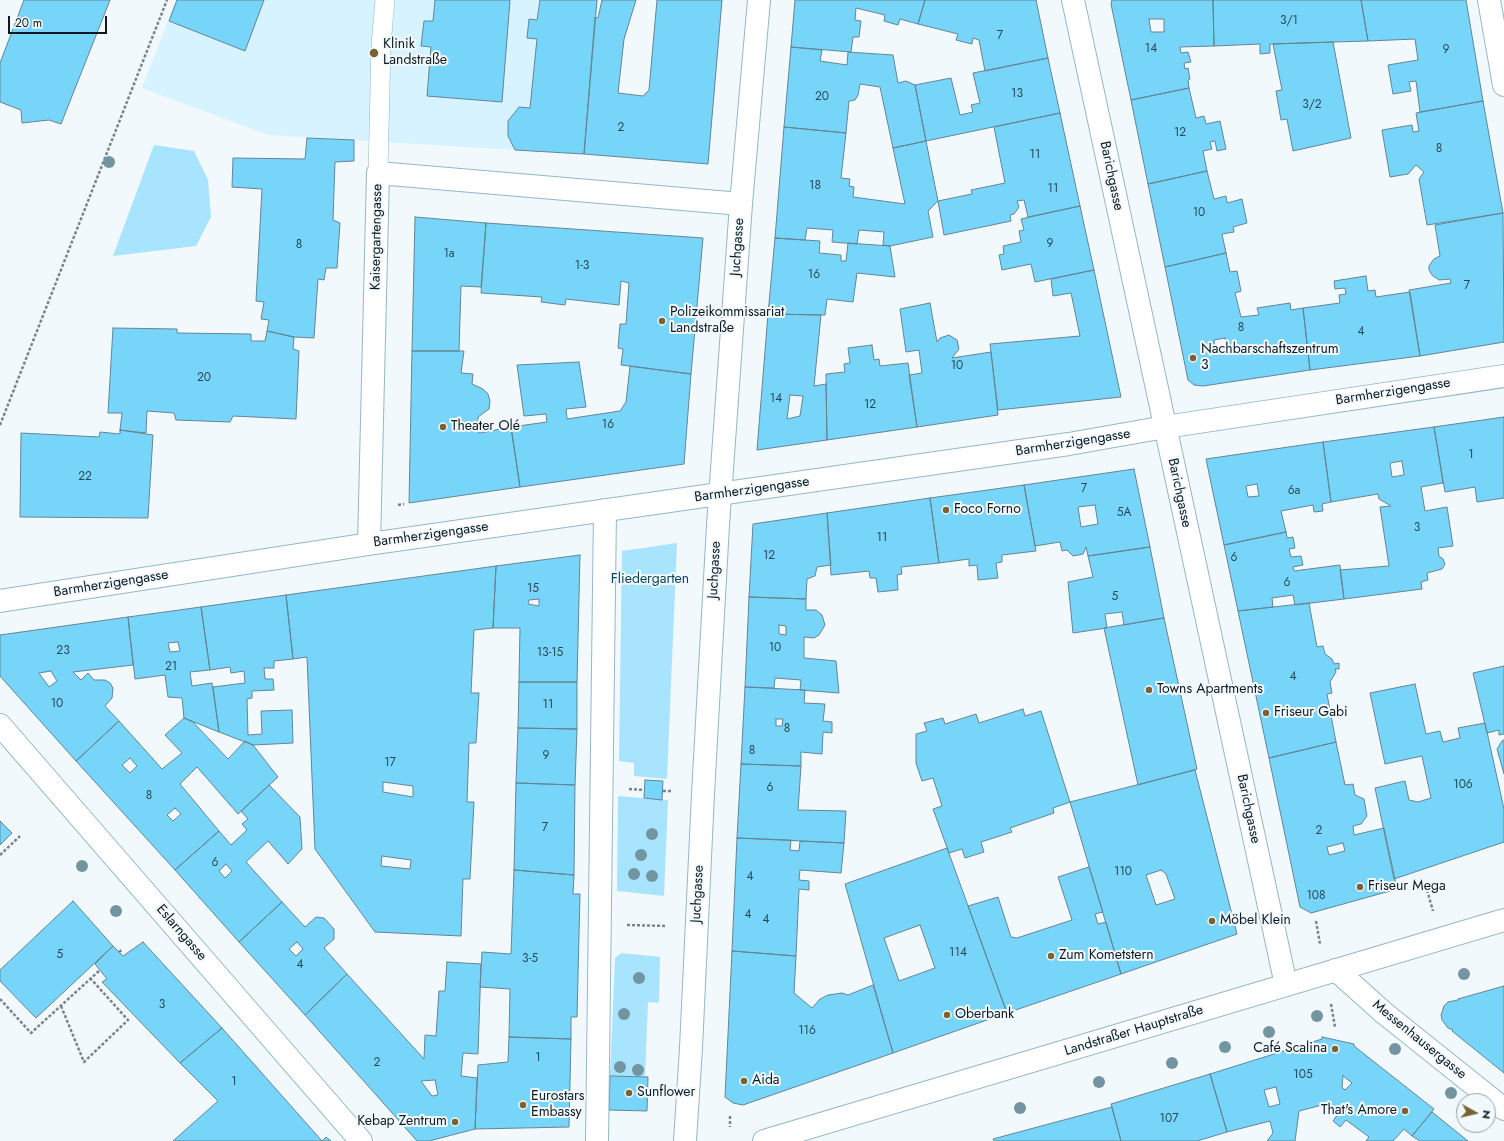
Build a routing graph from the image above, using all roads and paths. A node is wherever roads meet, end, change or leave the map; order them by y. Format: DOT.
graph roads {
  1 [pos="167,0"];
  2 [pos="385,0"];
  3 [pos="759,0"];
  4 [pos="1073,0"];
  5 [pos="1489,0"];
  6 [pos="1504,85"];
  7 [pos="378,173"];
  8 [pos="741,204"];
  9 [pos="1504,376"];
  10 [pos="0,425"];
  11 [pos="1165,427"];
  12 [pos="720,494"];
  13 [pos="605,510"];
  14 [pos="369,544"];
  15 [pos="0,601"];
  16 [pos="0,725"];
  17 [pos="663,791"];
  18 [pos="672,791"];
  19 [pos="20,836"];
  20 [pos="0,855"];
  21 [pos="1427,890"];
  22 [pos="1434,913"];
  23 [pos="1504,920"];
  24 [pos="624,925"];
  25 [pos="667,926"];
  26 [pos="122,948"];
  27 [pos="119,952"];
  28 [pos="100,970"];
  29 [pos="1336,970"];
  30 [pos="91,979"];
  31 [pos="1286,985"];
  32 [pos="0,999"];
  33 [pos="61,1006"];
  34 [pos="1504,1109"];
  35 [pos="730,1116"];
  36 [pos="730,1127"];
  37 [pos="361,1141"];
  38 [pos="597,1141"];
  39 [pos="685,1141"];
  40 [pos="764,1141"];
  1 -- 10 [label="path"];
  2 -- 7 [label="lane"];
  3 -- 8 [label="street, Juchgasse"];
  4 -- 11 [label="street, Barichgasse"];
  5 -- 6 [label="street"];
  7 -- 8 [label="street, Kaisergartengasse"];
  7 -- 14 [label="street, Kaisergartengasse"];
  8 -- 12 [label="street, Juchgasse"];
  9 -- 11 [label="street, Barmherzigengasse"];
  11 -- 12 [label="street, Barmherzigengasse"];
  11 -- 31 [label="street, Barichgasse"];
  12 -- 13 [label="street, Barmherzigengasse"];
  12 -- 39 [label="street, Juchgasse"];
  13 -- 14 [label="street, Barmherzigengasse"];
  13 -- 38 [label="street"];
  14 -- 15 [label="street, Barmherzigengasse"];
  16 -- 37 [label="street, Eslarngasse"];
  17 -- 18 [label="path"];
  19 -- 20 [label="path"];
  21 -- 22 [label="path"];
  23 -- 29 [label="street, Landstraßer Hauptstraße"];
  24 -- 25 [label="path"];
  26 -- 27 [label="path"];
  28 -- 30 [label="path"];
  29 -- 31 [label="street, Landstraßer Hauptstraße"];
  29 -- 34 [label="street, Messenhausergasse"];
  30 -- 33 [label="path"];
  30 -- 33 [label="path"];
  31 -- 40 [label="street, Landstraßer Hauptstraße"];
  32 -- 33 [label="path"];
  35 -- 36 [label="path"];
}
